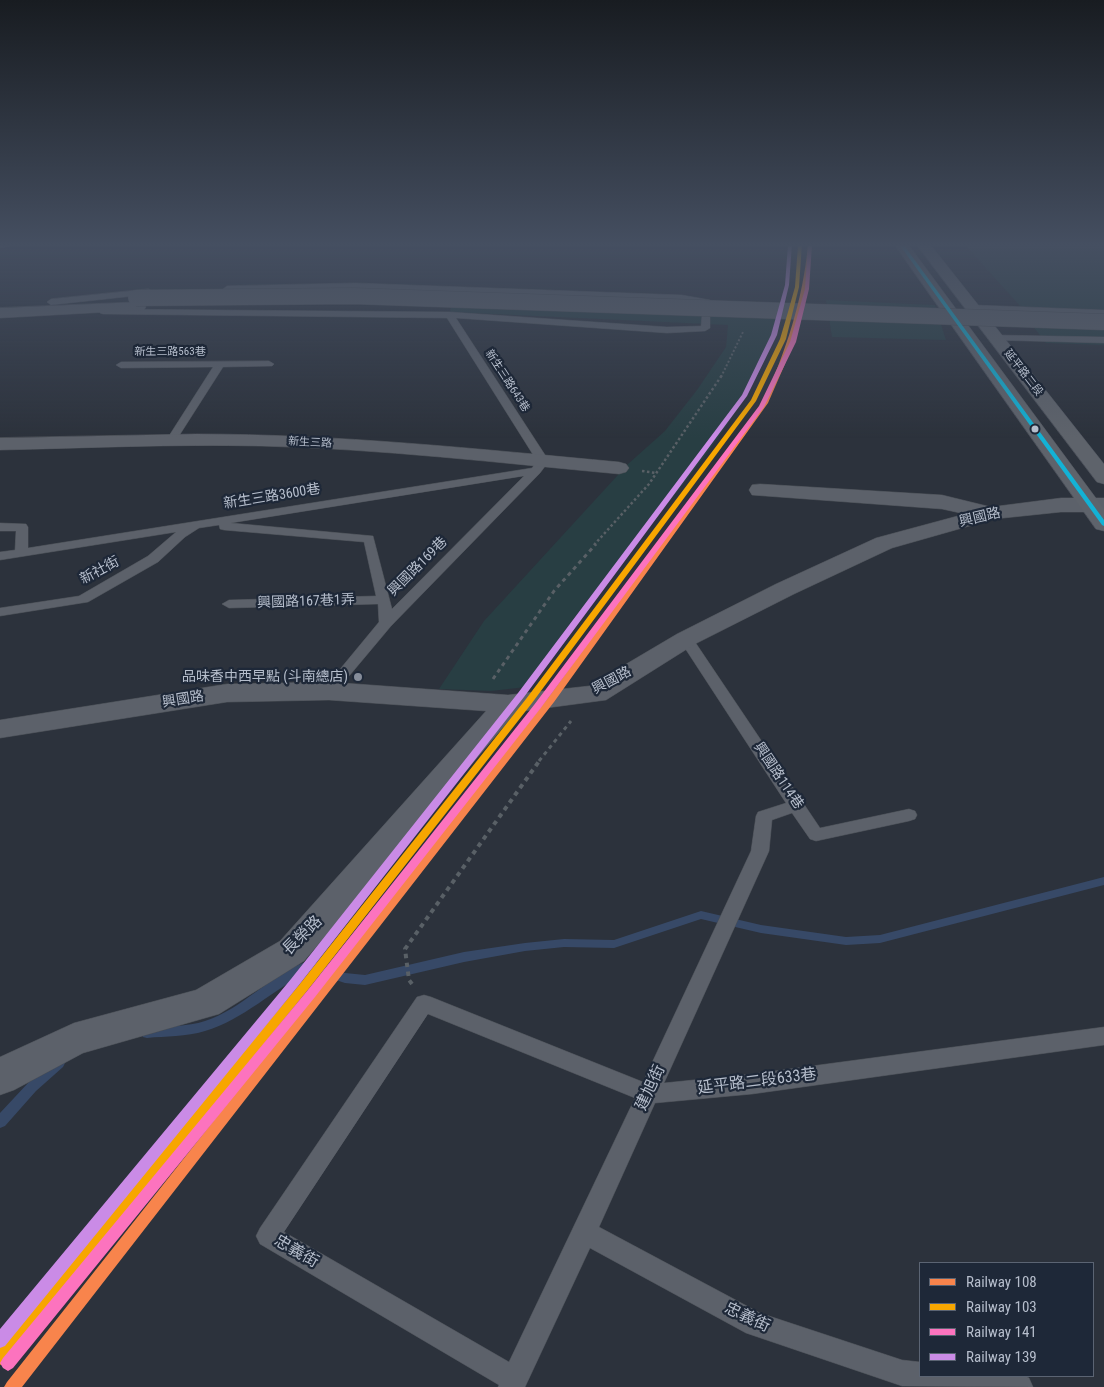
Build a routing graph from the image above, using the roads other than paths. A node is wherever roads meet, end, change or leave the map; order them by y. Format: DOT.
graph roads {
  1 [pos="974,308"];
  2 [pos="34,309"];
  3 [pos="175,309"];
  4 [pos="497,309"];
  5 [pos="706,309"];
  6 [pos="721,309"];
  7 [pos="949,309"];
  8 [pos="993,309"];
  9 [pos="0,313"];
  10 [pos="1104,313"];
  11 [pos="450,315"];
  12 [pos="1104,322"];
  13 [pos="1104,330"];
  14 [pos="995,338"];
  15 [pos="1104,340"];
  16 [pos="220,364"];
  17 [pos="269,364"];
  18 [pos="121,365"];
  19 [pos="172,439"];
  20 [pos="0,444"];
  21 [pos="540,466"];
  22 [pos="619,468"];
  23 [pos="1104,478"];
  24 [pos="760,490"];
  25 [pos="1099,511"];
  26 [pos="993,513"];
  27 [pos="201,524"];
  28 [pos="0,527"];
  29 [pos="21,553"];
  30 [pos="0,556"];
  31 [pos="384,600"];
  32 [pos="229,604"];
  33 [pos="0,612"];
  34 [pos="386,623"];
  35 [pos="686,639"];
  36 [pos="329,691"];
  37 [pos="492,703"];
  38 [pos="0,729"];
  39 [pos="797,805"];
  40 [pos="909,815"];
  41 [pos="424,1003"];
  42 [pos="1104,1036"];
  43 [pos="0,1078"];
  44 [pos="649,1094"];
  45 [pos="585,1232"];
  46 [pos="919,1375"];
  47 [pos="936,1377"];
  48 [pos="513,1383"];
  49 [pos="1020,1387"];
  1 -- 14 [label="main road, 延平路二段"];
  2 -- 9 [label="street"];
  3 -- 11 [label="lane"];
  4 -- 13 [label="street"];
  5 -- 11 [label="lane"];
  6 -- 12 [label="street, bridge"];
  7 -- 25 [label="main road, 延平路二段"];
  8 -- 10 [label="lane"];
  11 -- 21 [label="lane, 新生三路643巷"];
  14 -- 15 [label="lane"];
  14 -- 23 [label="main road, 延平路二段"];
  16 -- 17 [label="lane, 新生三路563巷"];
  16 -- 18 [label="lane, 新生三路563巷"];
  16 -- 19 [label="lane, 新生三路563巷"];
  19 -- 20 [label="street, 新生三路"];
  19 -- 21 [label="street, 新生三路"];
  21 -- 22 [label="street, 新生三路"];
  21 -- 27 [label="lane, 新生三路3600巷"];
  21 -- 34 [label="lane, 興國路169巷"];
  24 -- 26 [label="street"];
  25 -- 26 [label="street, 興國路"];
  26 -- 35 [label="street, 興國路"];
  27 -- 29 [label="lane, 新生三路3600巷"];
  27 -- 31 [label="lane"];
  27 -- 33 [label="lane, 新社街"];
  28 -- 29 [label="lane"];
  29 -- 30 [label="lane, 新生三路3600巷"];
  31 -- 32 [label="lane, 興國路167巷1弄"];
  31 -- 34 [label="lane"];
  34 -- 36 [label="lane, 興國路169巷"];
  35 -- 37 [label="street, 興國路"];
  35 -- 39 [label="lane, 興國路114巷"];
  36 -- 37 [label="street, 興國路"];
  36 -- 38 [label="street, 興國路"];
  37 -- 43 [label="street, 長榮路"];
  39 -- 40 [label="lane, 興國路114巷"];
  39 -- 44 [label="lane, 建旭街"];
  41 -- 44 [label="lane, 延平路二段633巷"];
  41 -- 48 [label="lane, 忠義街"];
  42 -- 44 [label="lane, 延平路二段633巷"];
  44 -- 45 [label="lane, 建旭街"];
  45 -- 46 [label="lane, 忠義街"];
  45 -- 48 [label="lane, 建旭街"];
  47 -- 49 [label="lane"];
}
